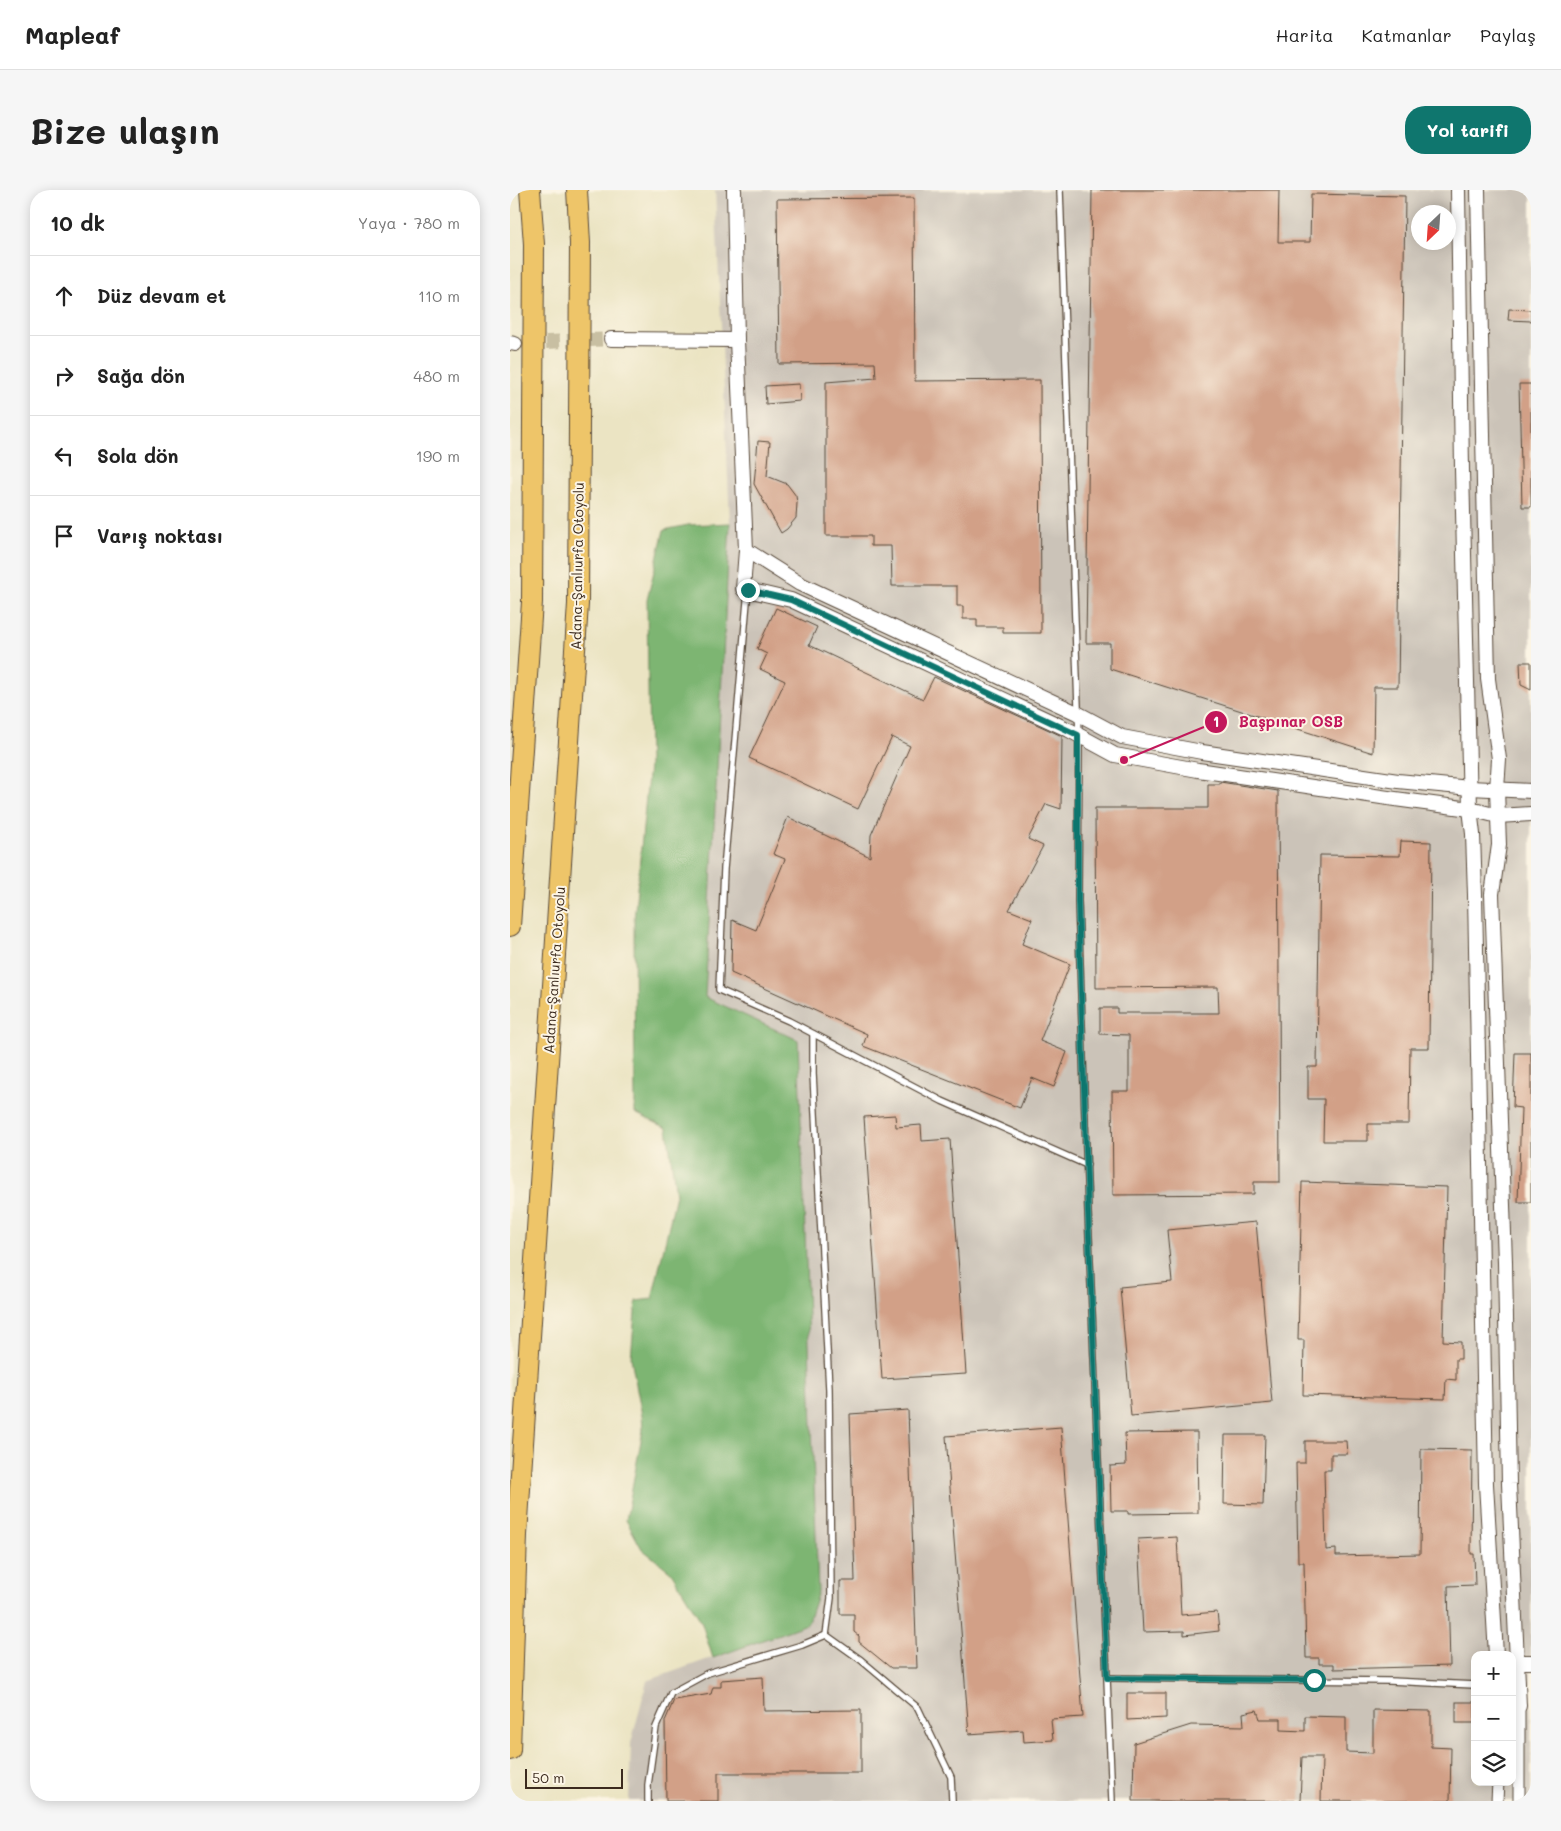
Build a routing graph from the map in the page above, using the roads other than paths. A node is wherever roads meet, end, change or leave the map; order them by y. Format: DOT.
graph roads {
  1 [pos="530,190"];
  2 [pos="577,190"];
  3 [pos="734,190"];
  4 [pos="1060,190"];
  5 [pos="1458,190"];
  6 [pos="1478,190"];
  7 [pos="612,339"];
  8 [pos="737,340"];
  9 [pos="746,550"];
  10 [pos="746,590"];
  11 [pos="1077,713"];
  12 [pos="1078,735"];
  13 [pos="1470,788"];
  14 [pos="1497,789"];
  15 [pos="1531,790"];
  16 [pos="1470,809"];
  17 [pos="1531,814"];
  18 [pos="1498,816"];
  19 [pos="510,926"];
  20 [pos="813,1034"];
  21 [pos="1086,1165"];
  22 [pos="826,1635"];
  23 [pos="1496,1651"];
  24 [pos="1514,1651"];
  25 [pos="1531,1662"];
  26 [pos="1516,1663"];
  27 [pos="1516,1675"];
  28 [pos="1107,1678"];
  29 [pos="1471,1685"];
  30 [pos="1521,1706"];
  31 [pos="510,1750"];
  32 [pos="1498,1786"];
  33 [pos="648,1801"];
  34 [pos="952,1801"];
  35 [pos="1112,1801"];
  36 [pos="1497,1801"];
  37 [pos="1519,1801"];
  1 -- 19 [label="highway"];
  2 -- 31 [label="highway, Adana-Şanlıurfa Otoyolu"];
  3 -- 8 [label="street"];
  4 -- 11 [label="lane"];
  5 -- 13 [label="street"];
  6 -- 14 [label="street"];
  7 -- 8 [label="street"];
  8 -- 9 [label="street"];
  9 -- 10 [label="street"];
  9 -- 11 [label="street"];
  10 -- 12 [label="street"];
  10 -- 20 [label="lane"];
  11 -- 12 [label="lane"];
  11 -- 13 [label="street"];
  12 -- 16 [label="street"];
  12 -- 21 [label="lane"];
  13 -- 14 [label="street"];
  13 -- 16 [label="street"];
  14 -- 15 [label="street"];
  14 -- 18 [label="street"];
  16 -- 18 [label="street"];
  16 -- 23 [label="street"];
  17 -- 18 [label="street"];
  18 -- 24 [label="street"];
  20 -- 21 [label="lane"];
  20 -- 22 [label="lane"];
  21 -- 28 [label="lane"];
  22 -- 33 [label="lane"];
  22 -- 34 [label="lane"];
  25 -- 26 [label="street"];
  27 -- 30 [label="street"];
  28 -- 29 [label="lane"];
  28 -- 35 [label="lane"];
  30 -- 37 [label="street"];
  32 -- 36 [label="street"];
}
